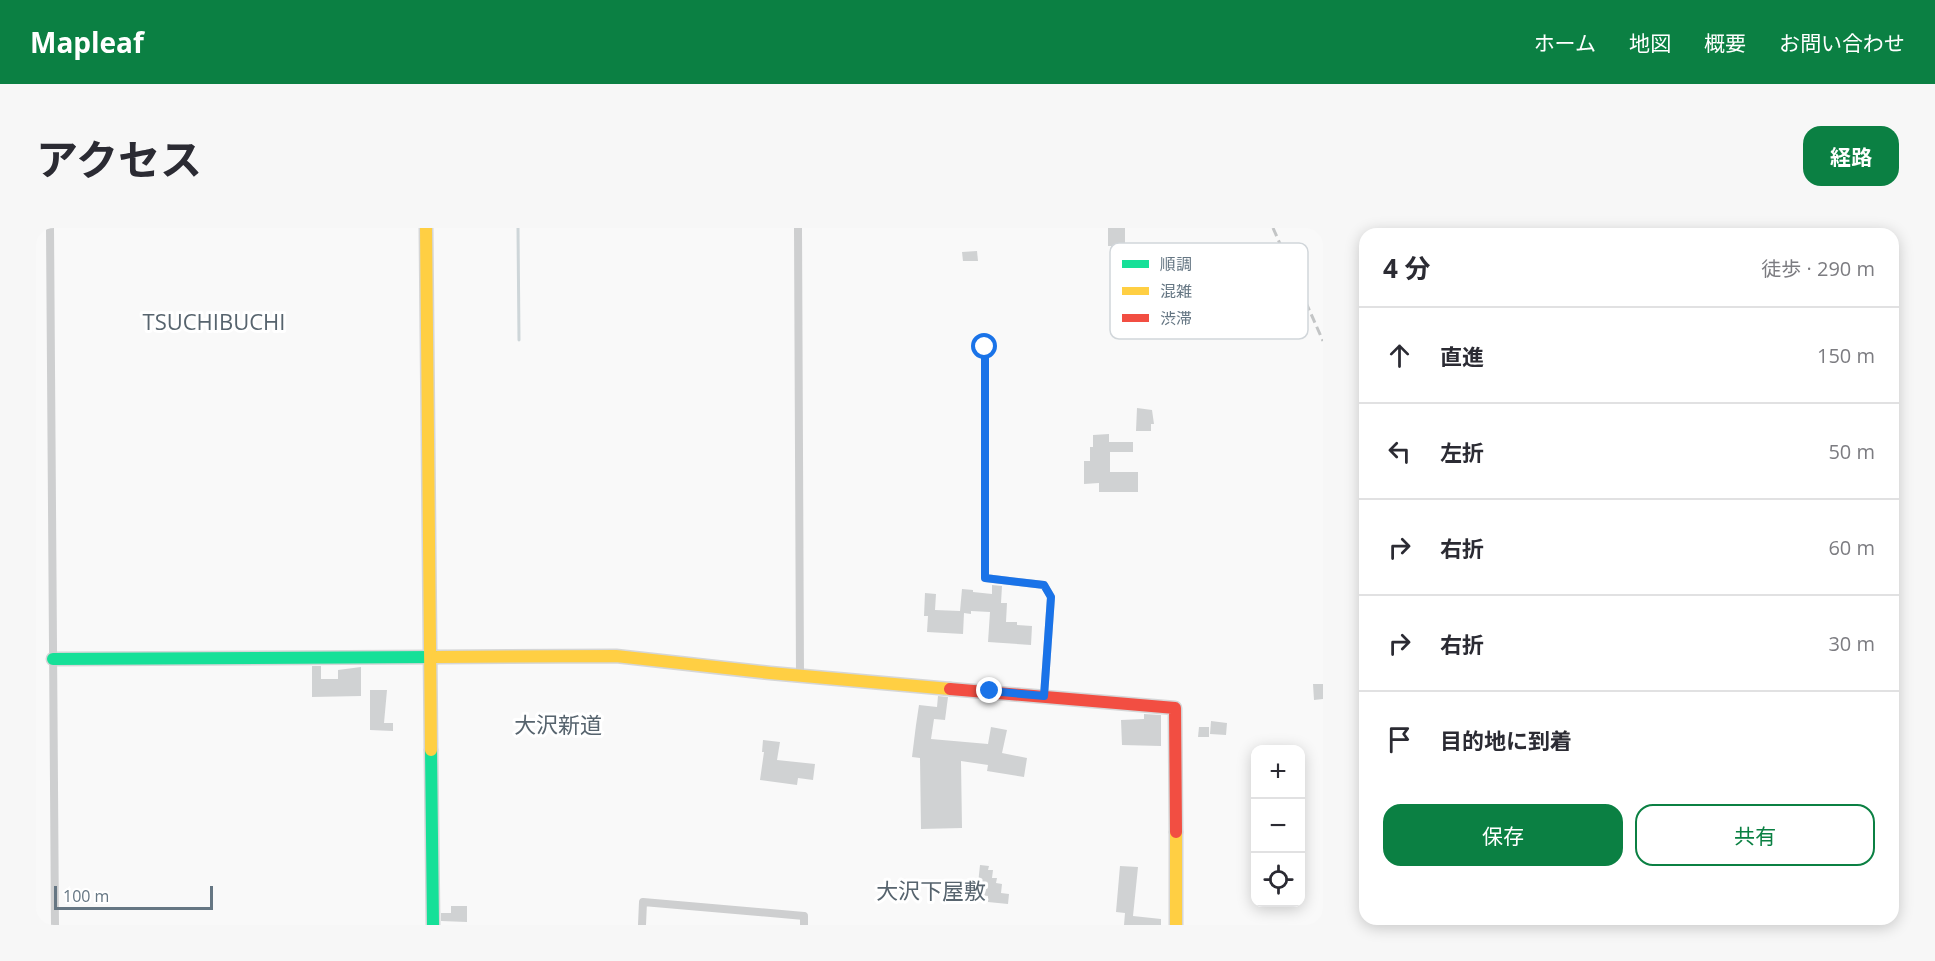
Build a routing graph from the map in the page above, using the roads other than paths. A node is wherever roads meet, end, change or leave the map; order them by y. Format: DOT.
graph roads {
  1 [pos="50,228"];
  2 [pos="426,228"];
  3 [pos="798,228"];
  4 [pos="985,347"];
  5 [pos="429,658"];
  6 [pos="53,659"];
  7 [pos="800,674"];
  8 [pos="1044,696"];
  9 [pos="55,925"];
  10 [pos="433,925"];
  11 [pos="642,925"];
  12 [pos="804,925"];
  13 [pos="1176,925"];
  1 -- 6 [label="street"];
  2 -- 5 [label="street"];
  3 -- 7 [label="street"];
  4 -- 8 [label="street"];
  5 -- 6 [label="street"];
  5 -- 7 [label="street"];
  5 -- 10 [label="street"];
  6 -- 9 [label="street"];
  7 -- 8 [label="street"];
  8 -- 13 [label="street"];
  11 -- 12 [label="street"];
}
